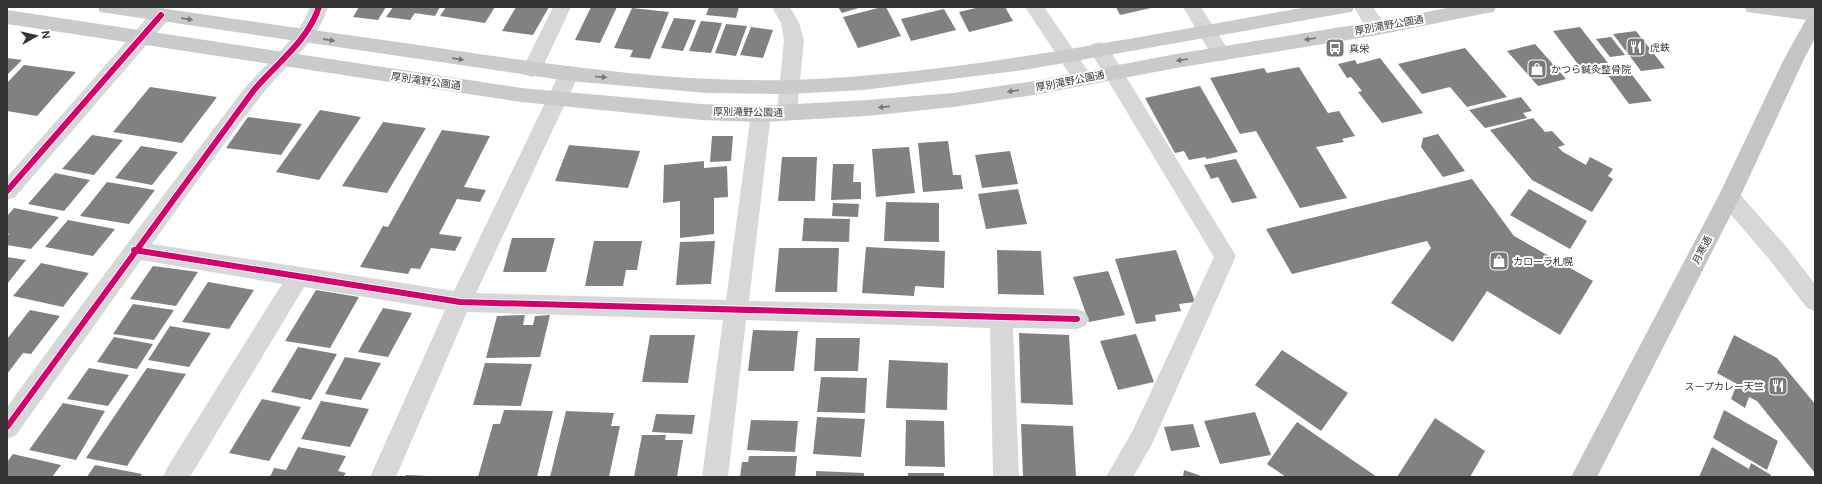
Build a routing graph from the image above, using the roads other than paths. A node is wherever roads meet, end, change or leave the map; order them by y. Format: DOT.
graph roads {
  1 [pos="107,7"];
  2 [pos="319,7"];
  3 [pos="562,7"];
  4 [pos="781,7"];
  5 [pos="1034,7"];
  6 [pos="1192,7"];
  7 [pos="1345,7"];
  8 [pos="1363,7"];
  9 [pos="1486,7"];
  10 [pos="1754,7"];
  11 [pos="1815,14"];
  12 [pos="161,15"];
  13 [pos="7,17"];
  14 [pos="1815,21"];
  15 [pos="1378,28"];
  16 [pos="1207,30"];
  17 [pos="305,36"];
  18 [pos="142,37"];
  19 [pos="1099,49"];
  20 [pos="1221,54"];
  21 [pos="1068,55"];
  22 [pos="283,59"];
  23 [pos="532,70"];
  24 [pos="1114,73"];
  25 [pos="569,74"];
  26 [pos="1083,79"];
  27 [pos="790,87"];
  28 [pos="558,99"];
  29 [pos="787,113"];
  30 [pos="761,114"];
  31 [pos="7,191"];
  32 [pos="1729,196"];
  33 [pos="134,250"];
  34 [pos="298,277"];
  35 [pos="1815,301"];
  36 [pos="460,302"];
  37 [pos="737,310"];
  38 [pos="1001,318"];
  39 [pos="1077,319"];
  40 [pos="7,427"];
  41 [pos="176,477"];
  42 [pos="384,477"];
  43 [pos="716,477"];
  44 [pos="1006,477"];
  45 [pos="1119,477"];
  46 [pos="1584,477"];
  1 -- 12 [label="main road"];
  2 -- 17 [label="street"];
  3 -- 23 [label="street"];
  4 -- 27 [label="street"];
  5 -- 21 [label="street"];
  6 -- 16 [label="street"];
  7 -- 16 [label="main road"];
  8 -- 15 [label="street"];
  9 -- 15 [label="main road, 厚別滝野公園通"];
  10 -- 11 [label="main road"];
  12 -- 17 [label="main road, one-way"];
  12 -- 18 [label="street"];
  13 -- 18 [label="main road, 厚別滝野公園通"];
  14 -- 32 [label="highway, 月寒通"];
  15 -- 20 [label="main road, 厚別滝野公園通, one-way"];
  16 -- 19 [label="main road"];
  16 -- 20 [label="street"];
  17 -- 22 [label="street"];
  17 -- 23 [label="main road, one-way"];
  18 -- 22 [label="main road, 厚別滝野公園通"];
  18 -- 31 [label="street"];
  19 -- 21 [label="main road"];
  19 -- 24 [label="street"];
  20 -- 24 [label="main road, 厚別滝野公園通, one-way"];
  21 -- 26 [label="street"];
  21 -- 27 [label="main road"];
  22 -- 28 [label="main road, 厚別滝野公園通"];
  22 -- 33 [label="street"];
  23 -- 25 [label="main road"];
  24 -- 26 [label="main road, 厚別滝野公園通"];
  24 -- 45 [label="street"];
  25 -- 27 [label="main road, one-way"];
  25 -- 28 [label="street"];
  26 -- 29 [label="main road, 厚別滝野公園通, one-way"];
  27 -- 29 [label="street"];
  28 -- 30 [label="main road, 厚別滝野公園通"];
  28 -- 36 [label="street"];
  29 -- 30 [label="main road, 厚別滝野公園通"];
  30 -- 37 [label="street"];
  32 -- 35 [label="street"];
  32 -- 46 [label="highway, 月寒通"];
  33 -- 34 [label="street"];
  33 -- 40 [label="street"];
  34 -- 36 [label="street"];
  34 -- 41 [label="street"];
  36 -- 37 [label="street"];
  36 -- 42 [label="street"];
  37 -- 38 [label="street"];
  37 -- 43 [label="street"];
  38 -- 39 [label="street"];
  38 -- 44 [label="street"];
}
